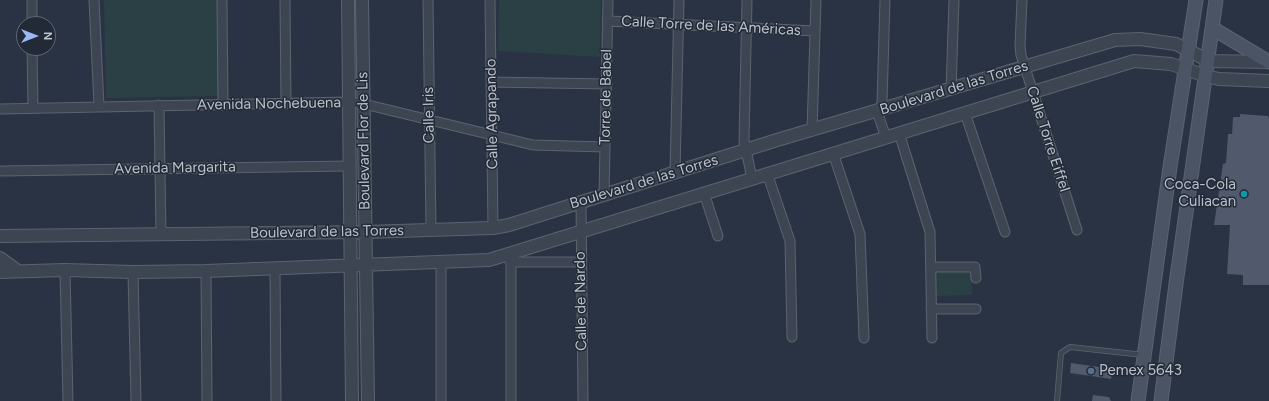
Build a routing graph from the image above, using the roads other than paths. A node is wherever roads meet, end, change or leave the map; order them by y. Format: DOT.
graph roads {
  1 [pos="32,0"];
  2 [pos="94,0"];
  3 [pos="222,0"];
  4 [pos="285,0"];
  5 [pos="348,0"];
  6 [pos="362,0"];
  7 [pos="428,0"];
  8 [pos="490,0"];
  9 [pos="608,0"];
  10 [pos="679,0"];
  11 [pos="747,0"];
  12 [pos="816,0"];
  13 [pos="885,0"];
  14 [pos="954,0"];
  15 [pos="1022,0"];
  16 [pos="1196,0"];
  17 [pos="1216,0"];
  18 [pos="32,16"];
  19 [pos="608,21"];
  20 [pos="678,24"];
  21 [pos="747,28"];
  22 [pos="1212,28"];
  23 [pos="815,31"];
  24 [pos="1189,50"];
  25 [pos="32,56"];
  26 [pos="1209,61"];
  27 [pos="1269,62"];
  28 [pos="1025,67"];
  29 [pos="1185,68"];
  30 [pos="1206,76"];
  31 [pos="1269,81"];
  32 [pos="491,82"];
  33 [pos="607,84"];
  34 [pos="951,90"];
  35 [pos="1032,92"];
  36 [pos="349,102"];
  37 [pos="286,104"];
  38 [pos="364,104"];
  39 [pos="159,105"];
  40 [pos="223,105"];
  41 [pos="98,106"];
  42 [pos="0,108"];
  43 [pos="33,108"];
  44 [pos="880,111"];
  45 [pos="965,113"];
  46 [pos="430,119"];
  47 [pos="812,131"];
  48 [pos="899,133"];
  49 [pos="492,135"];
  50 [pos="886,138"];
  51 [pos="605,147"];
  52 [pos="746,151"];
  53 [pos="833,153"];
  54 [pos="350,166"];
  55 [pos="160,168"];
  56 [pos="0,171"];
  57 [pos="675,173"];
  58 [pos="767,174"];
  59 [pos="752,178"];
  60 [pos="704,193"];
  61 [pos="604,195"];
  62 [pos="581,201"];
  63 [pos="493,228"];
  64 [pos="431,230"];
  65 [pos="1077,230"];
  66 [pos="350,232"];
  67 [pos="365,232"];
  68 [pos="580,232"];
  69 [pos="1005,232"];
  70 [pos="1161,232"];
  71 [pos="14,235"];
  72 [pos="161,235"];
  73 [pos="1183,235"];
  74 [pos="0,236"];
  75 [pos="718,236"];
  76 [pos="0,240"];
  77 [pos="0,258"];
  78 [pos="511,258"];
  79 [pos="441,262"];
  80 [pos="580,262"];
  81 [pos="350,266"];
  82 [pos="366,266"];
  83 [pos="931,267"];
  84 [pos="275,268"];
  85 [pos="66,270"];
  86 [pos="18,271"];
  87 [pos="206,271"];
  88 [pos="0,272"];
  89 [pos="133,272"];
  90 [pos="976,278"];
  91 [pos="931,309"];
  92 [pos="976,309"];
  93 [pos="792,336"];
  94 [pos="864,338"];
  95 [pos="932,338"];
  96 [pos="1144,354"];
  97 [pos="68,401"];
  98 [pos="136,401"];
  99 [pos="207,401"];
  100 [pos="276,401"];
  101 [pos="352,401"];
  102 [pos="368,401"];
  103 [pos="442,401"];
  104 [pos="511,401"];
  105 [pos="583,401"];
  106 [pos="1057,401"];
  107 [pos="1138,401"];
  108 [pos="1161,401"];
  1 -- 18 [label="street"];
  2 -- 41 [label="street"];
  3 -- 40 [label="street"];
  4 -- 37 [label="street"];
  5 -- 36 [label="street, Boulevard Flor de Lis"];
  6 -- 38 [label="street, Boulevard Flor de Lis"];
  7 -- 46 [label="street, Calle Iris"];
  8 -- 32 [label="street, Calle Agrapando"];
  9 -- 19 [label="street, Torre de Babel"];
  10 -- 20 [label="street"];
  11 -- 21 [label="street"];
  12 -- 23 [label="street"];
  13 -- 44 [label="street"];
  14 -- 34 [label="street"];
  15 -- 28 [label="street, Calle Torre Eiffel"];
  16 -- 24 [label="main road"];
  17 -- 22 [label="main road"];
  19 -- 20 [label="street, Calle Torre de las Américas"];
  19 -- 33 [label="street, Torre de Babel"];
  20 -- 21 [label="street, Calle Torre de las Américas"];
  20 -- 57 [label="street"];
  21 -- 23 [label="street, Calle Torre de las Américas"];
  21 -- 52 [label="street"];
  22 -- 26 [label="main road"];
  22 -- 27 [label="main road"];
  23 -- 47 [label="street"];
  24 -- 26 [label="street, Boulevard de las Torres"];
  24 -- 28 [label="street, Boulevard de las Torres"];
  24 -- 29 [label="main road"];
  25 -- 43 [label="street"];
  26 -- 27 [label="street, Boulevard de las Torres"];
  26 -- 30 [label="main road"];
  28 -- 34 [label="street, Boulevard de las Torres"];
  28 -- 35 [label="street, Calle Torre Eiffel"];
  29 -- 30 [label="street, Boulevard de las Torres"];
  29 -- 35 [label="street, Boulevard de las Torres"];
  29 -- 70 [label="main road"];
  30 -- 31 [label="street, Boulevard de las Torres"];
  30 -- 73 [label="main road"];
  32 -- 33 [label="street"];
  32 -- 49 [label="street, Calle Agrapando"];
  33 -- 51 [label="street, Torre de Babel"];
  34 -- 44 [label="street, Boulevard de las Torres"];
  35 -- 45 [label="street, Boulevard de las Torres"];
  35 -- 65 [label="street, Calle Torre Eiffel"];
  36 -- 37 [label="street, Avenida Nochebuena"];
  36 -- 38 [label="street, Avenida Nochebuena"];
  36 -- 54 [label="street, Boulevard Flor de Lis"];
  37 -- 40 [label="street, Avenida Nochebuena"];
  38 -- 46 [label="street, Avenida Nochebuena"];
  38 -- 67 [label="street, Boulevard Flor de Lis"];
  39 -- 40 [label="street, Avenida Nochebuena"];
  39 -- 41 [label="street, Avenida Nochebuena"];
  39 -- 55 [label="street"];
  41 -- 43 [label="street, Avenida Nochebuena"];
  42 -- 43 [label="street, Avenida Nochebuena"];
  44 -- 47 [label="street, Boulevard de las Torres"];
  44 -- 50 [label="street"];
  45 -- 48 [label="street, Boulevard de las Torres"];
  45 -- 69 [label="street"];
  46 -- 49 [label="street, Avenida Nochebuena"];
  46 -- 64 [label="street, Calle Iris"];
  47 -- 52 [label="street, Boulevard de las Torres"];
  48 -- 50 [label="street, Boulevard de las Torres"];
  48 -- 83 [label="street"];
  49 -- 51 [label="street, Avenida Nochebuena"];
  49 -- 63 [label="street, Calle Agrapando"];
  50 -- 53 [label="street, Boulevard de las Torres"];
  51 -- 61 [label="street, Torre de Babel"];
  52 -- 57 [label="street, Boulevard de las Torres"];
  52 -- 59 [label="street"];
  53 -- 58 [label="street, Boulevard de las Torres"];
  53 -- 94 [label="street"];
  54 -- 55 [label="street, Avenida Margarita"];
  54 -- 66 [label="street, Boulevard Flor de Lis"];
  55 -- 56 [label="street, Avenida Margarita"];
  55 -- 72 [label="street"];
  57 -- 61 [label="street, Boulevard de las Torres"];
  58 -- 59 [label="street, Boulevard de las Torres"];
  58 -- 93 [label="street"];
  59 -- 60 [label="street, Boulevard de las Torres"];
  60 -- 68 [label="street, Boulevard de las Torres"];
  60 -- 75 [label="street"];
  61 -- 62 [label="street, Boulevard de las Torres"];
  62 -- 63 [label="street, Boulevard de las Torres"];
  62 -- 68 [label="street, Calle de Nardo"];
  63 -- 64 [label="street, Boulevard de las Torres"];
  64 -- 67 [label="street, Boulevard de las Torres"];
  66 -- 67 [label="street, Boulevard de las Torres"];
  66 -- 72 [label="street, Boulevard de las Torres"];
  66 -- 81 [label="street, Boulevard Flor de Lis"];
  67 -- 82 [label="street, Boulevard Flor de Lis"];
  68 -- 78 [label="street, Boulevard de las Torres"];
  68 -- 80 [label="street, Calle de Nardo"];
  70 -- 73 [label="main road"];
  70 -- 96 [label="main road"];
  71 -- 72 [label="street, Boulevard de las Torres"];
  71 -- 74 [label="street, Boulevard de las Torres"];
  71 -- 76 [label="street"];
  73 -- 108 [label="main road"];
  77 -- 86 [label="street"];
  78 -- 79 [label="street, Boulevard de las Torres"];
  78 -- 80 [label="street"];
  78 -- 104 [label="street"];
  79 -- 82 [label="street, Boulevard de las Torres"];
  79 -- 103 [label="street"];
  80 -- 105 [label="street, Calle de Nardo"];
  81 -- 82 [label="street, Boulevard de las Torres"];
  81 -- 84 [label="street, Boulevard de las Torres"];
  81 -- 101 [label="street, Boulevard Flor de Lis"];
  82 -- 102 [label="street, Boulevard Flor de Lis"];
  83 -- 90 [label="street"];
  83 -- 91 [label="street"];
  84 -- 87 [label="street, Boulevard de las Torres"];
  84 -- 100 [label="street"];
  85 -- 86 [label="street, Boulevard de las Torres"];
  85 -- 89 [label="street, Boulevard de las Torres"];
  85 -- 97 [label="street"];
  86 -- 88 [label="street, Boulevard de las Torres"];
  87 -- 89 [label="street, Boulevard de las Torres"];
  87 -- 99 [label="street"];
  89 -- 98 [label="street"];
  91 -- 92 [label="street"];
  91 -- 95 [label="street"];
  96 -- 106 [label="lane"];
  96 -- 107 [label="main road"];
}
